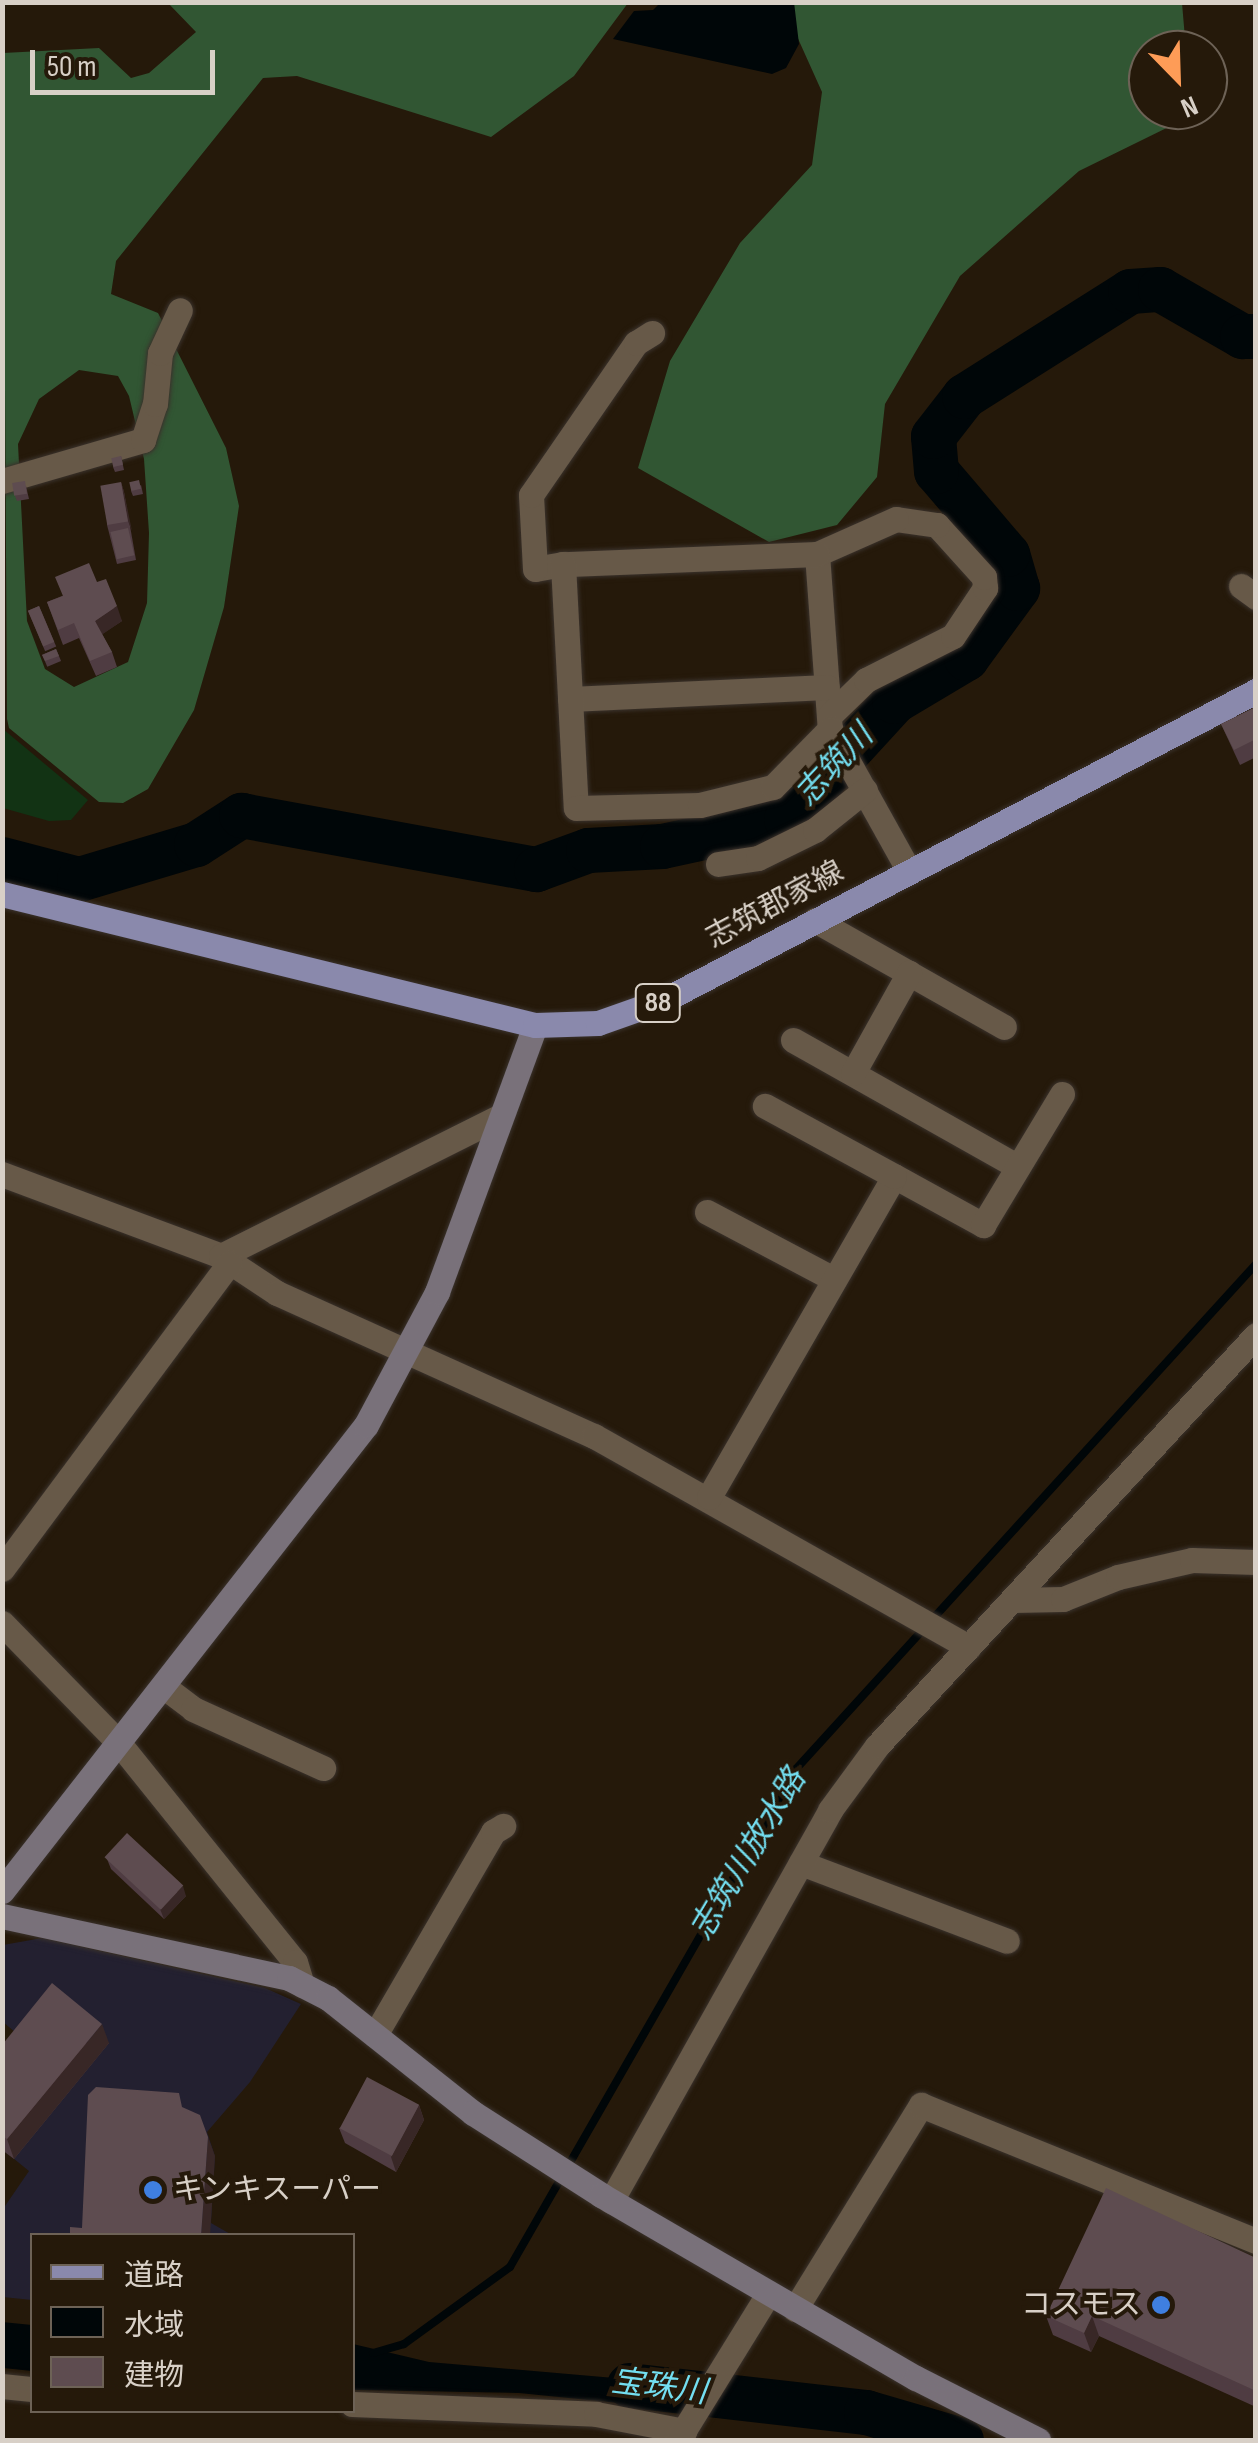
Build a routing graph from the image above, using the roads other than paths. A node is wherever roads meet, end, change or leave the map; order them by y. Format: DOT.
graph roads {
  1 [pos="180,310"];
  2 [pos="652,333"];
  3 [pos="2,480"];
  4 [pos="817,554"];
  5 [pos="563,564"];
  6 [pos="827,687"];
  7 [pos="1256,690"];
  8 [pos="570,700"];
  9 [pos="832,729"];
  10 [pos="861,782"];
  11 [pos="718,864"];
  12 [pos="909,871"];
  13 [pos="2,894"];
  14 [pos="815,920"];
  15 [pos="909,973"];
  16 [pos="535,1024"];
  17 [pos="1004,1027"];
  18 [pos="793,1040"];
  19 [pos="853,1072"];
  20 [pos="1062,1094"];
  21 [pos="765,1106"];
  22 [pos="502,1116"];
  23 [pos="1018,1167"];
  24 [pos="2,1174"];
  25 [pos="894,1176"];
  26 [pos="707,1212"];
  27 [pos="225,1259"];
  28 [pos="830,1277"];
  29 [pos="1256,1335"];
  30 [pos="408,1348"];
  31 [pos="709,1497"];
  32 [pos="1256,1562"];
  33 [pos="2,1568"];
  34 [pos="1013,1600"];
  35 [pos="2,1624"];
  36 [pos="969,1648"];
  37 [pos="163,1686"];
  38 [pos="118,1742"];
  39 [pos="323,1768"];
  40 [pos="503,1826"];
  41 [pos="801,1863"];
  42 [pos="2,1891"];
  43 [pos="2,1916"];
  44 [pos="1006,1941"];
  45 [pos="302,1985"];
  46 [pos="375,2035"];
  47 [pos="606,2198"];
  48 [pos="1256,2241"];
  49 [pos="768,2294"];
  50 [pos="795,2309"];
  51 [pos="2,2386"];
  52 [pos="30,2389"];
  53 [pos="355,2404"];
  54 [pos="684,2431"];
  55 [pos="1038,2440"];
  1 -- 3 [label="street"];
  2 -- 5 [label="street"];
  4 -- 5 [label="street"];
  4 -- 6 [label="street"];
  4 -- 9 [label="street"];
  5 -- 8 [label="street"];
  6 -- 8 [label="street"];
  6 -- 9 [label="street"];
  7 -- 12 [label="main road, 志筑郡家線 / 88"];
  8 -- 9 [label="street"];
  9 -- 10 [label="street"];
  10 -- 11 [label="street"];
  10 -- 12 [label="street"];
  12 -- 14 [label="main road, 志筑郡家線 / 88"];
  13 -- 16 [label="main road, 志筑郡家線 / 88"];
  14 -- 15 [label="street"];
  14 -- 16 [label="main road, 志筑郡家線 / 88"];
  15 -- 17 [label="street"];
  15 -- 19 [label="street"];
  16 -- 22 [label="street"];
  18 -- 19 [label="street"];
  19 -- 23 [label="street"];
  20 -- 23 [label="street"];
  21 -- 25 [label="street"];
  22 -- 27 [label="street"];
  22 -- 30 [label="street"];
  23 -- 25 [label="street"];
  24 -- 27 [label="street"];
  25 -- 28 [label="street"];
  26 -- 28 [label="street"];
  27 -- 30 [label="street"];
  27 -- 33 [label="street"];
  28 -- 31 [label="street"];
  29 -- 34 [label="street"];
  30 -- 31 [label="street"];
  30 -- 37 [label="street"];
  31 -- 36 [label="street"];
  32 -- 34 [label="street"];
  34 -- 36 [label="street"];
  35 -- 38 [label="street"];
  36 -- 41 [label="street"];
  37 -- 38 [label="street"];
  37 -- 39 [label="street"];
  38 -- 42 [label="street"];
  38 -- 45 [label="street"];
  40 -- 46 [label="street"];
  41 -- 44 [label="street"];
  41 -- 47 [label="street"];
  43 -- 45 [label="street"];
  45 -- 46 [label="street"];
  46 -- 47 [label="street"];
  47 -- 49 [label="street"];
  48 -- 50 [label="street"];
  49 -- 50 [label="street"];
  49 -- 54 [label="street"];
  50 -- 55 [label="street"];
  51 -- 52 [label="street"];
  53 -- 54 [label="street"];
}
